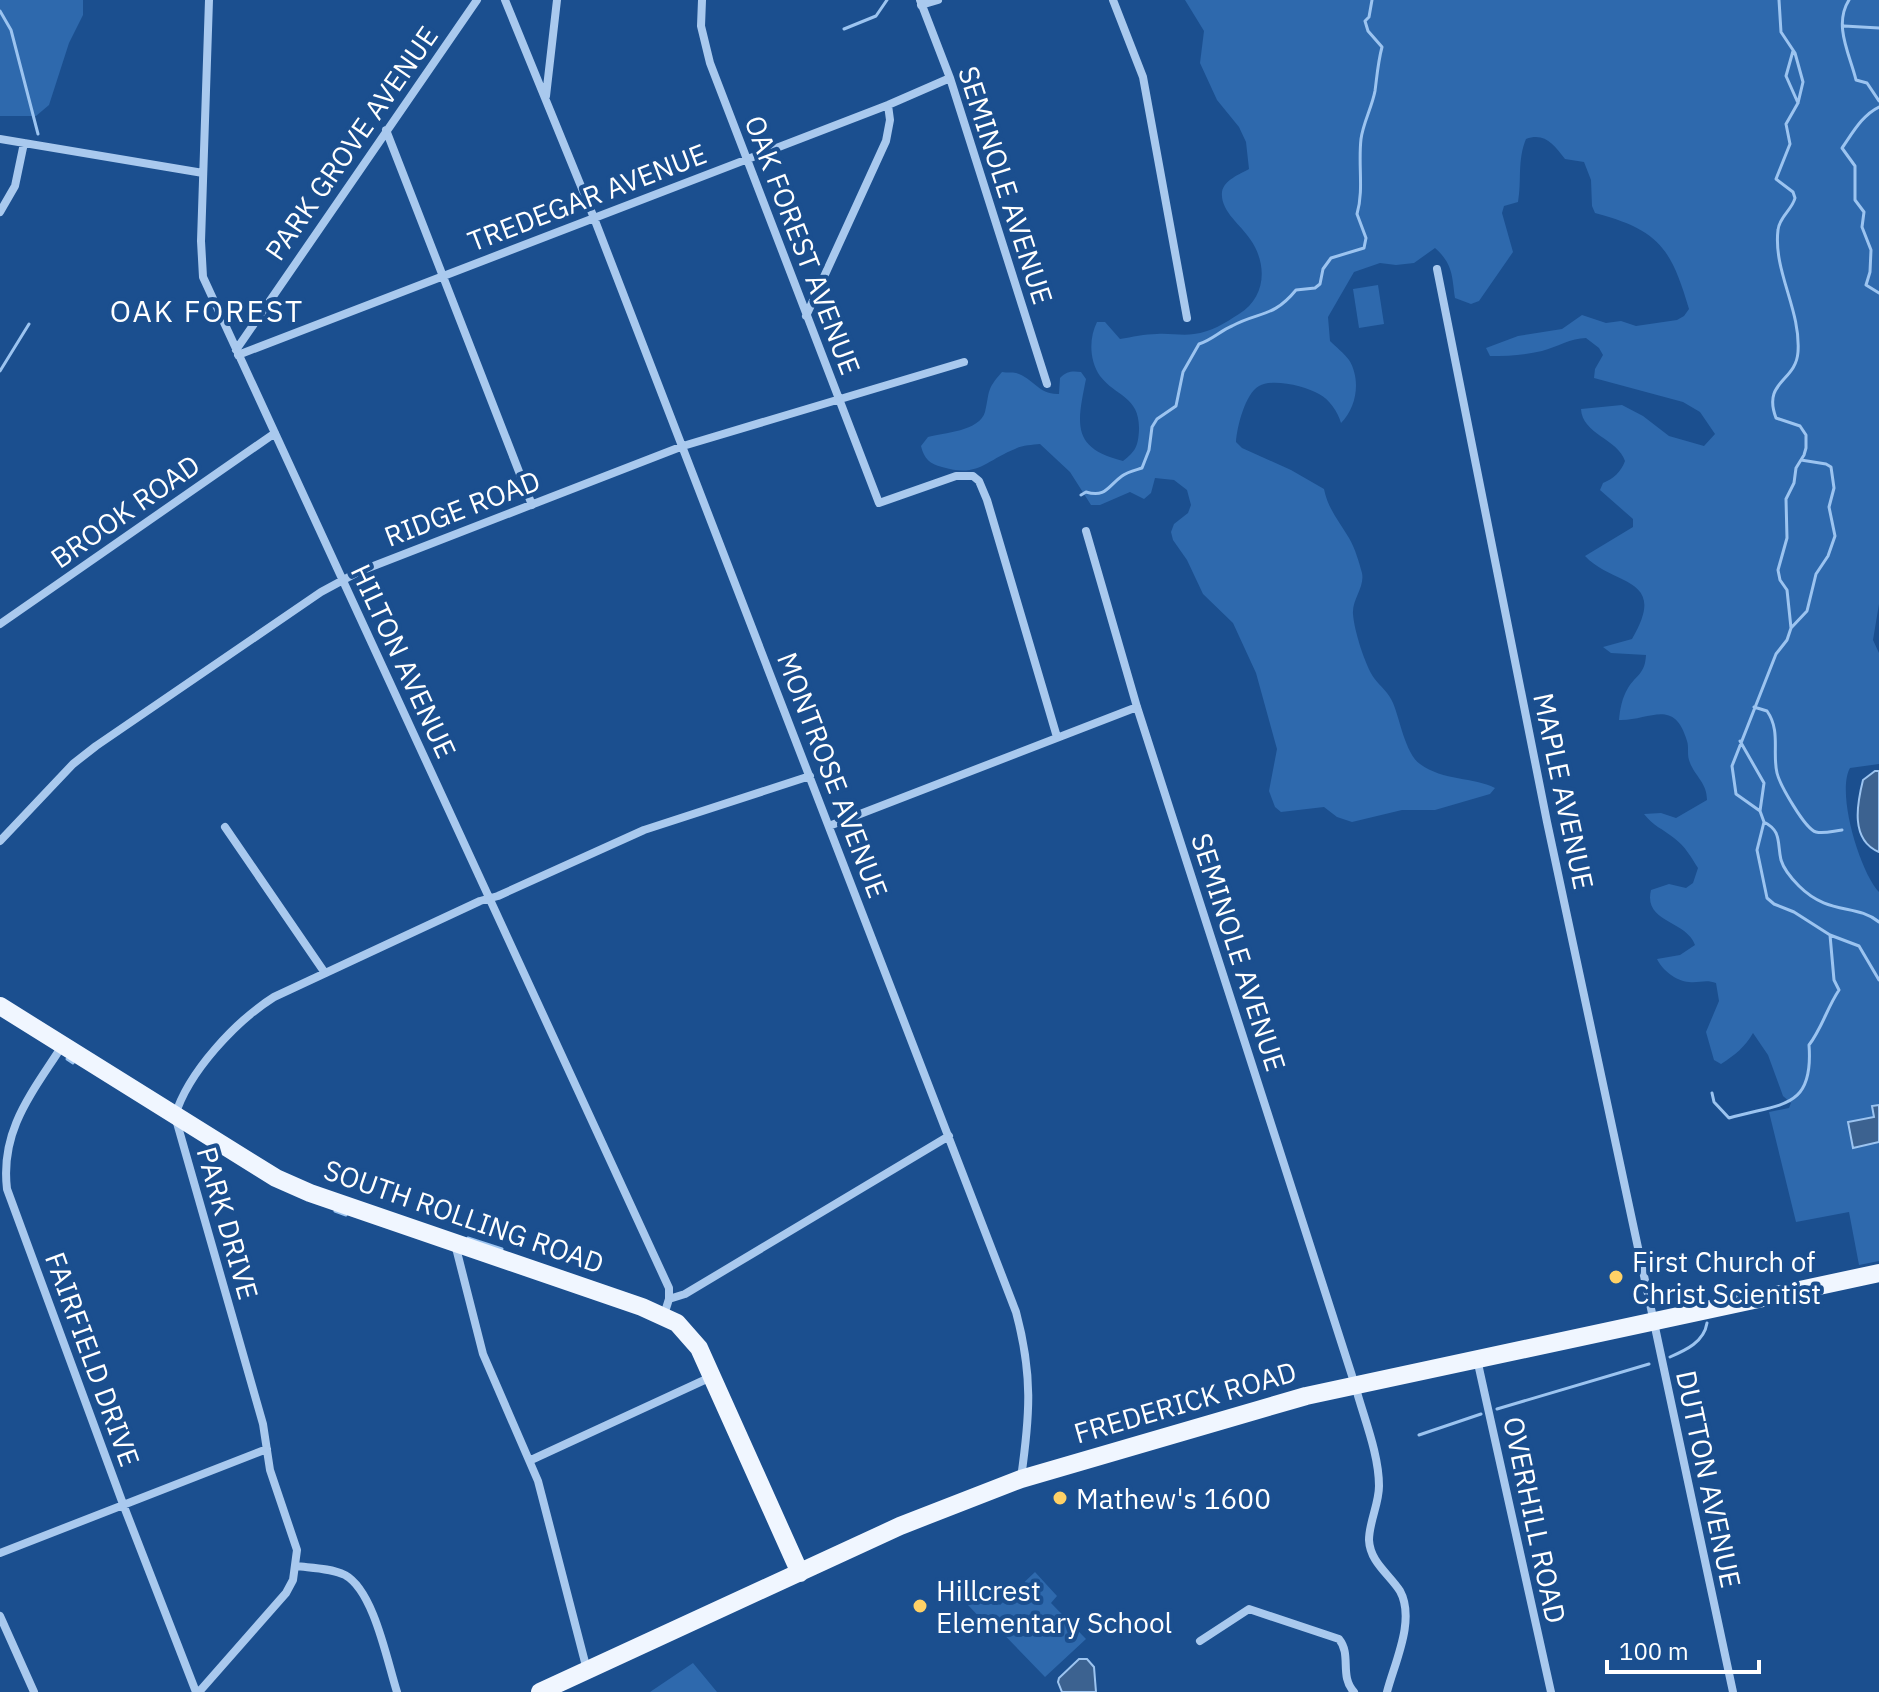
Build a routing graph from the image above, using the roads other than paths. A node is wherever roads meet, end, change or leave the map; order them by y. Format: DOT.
graph roads {
  1 [pos="209,0"];
  2 [pos="477,0"];
  3 [pos="505,0"];
  4 [pos="557,0"];
  5 [pos="702,0"];
  6 [pos="938,0"];
  7 [pos="1113,0"];
  8 [pos="921,3"];
  9 [pos="950,78"];
  10 [pos="546,97"];
  11 [pos="888,105"];
  12 [pos="386,130"];
  13 [pos="0,139"];
  14 [pos="24,143"];
  15 [pos="745,159"];
  16 [pos="203,173"];
  17 [pos="0,212"];
  18 [pos="594,218"];
  19 [pos="1437,269"];
  20 [pos="443,277"];
  21 [pos="806,316"];
  22 [pos="1187,318"];
  23 [pos="237,353"];
  24 [pos="964,362"];
  25 [pos="1047,384"];
  26 [pos="839,399"];
  27 [pos="275,433"];
  28 [pos="683,446"];
  29 [pos="532,505"];
  30 [pos="1086,531"];
  31 [pos="342,579"];
  32 [pos="0,624"];
  33 [pos="1137,707"];
  34 [pos="1057,737"];
  35 [pos="810,776"];
  36 [pos="829,826"];
  37 [pos="225,827"];
  38 [pos="0,841"];
  39 [pos="488,899"];
  40 [pos="325,973"];
  41 [pos="0,1006"];
  42 [pos="62,1046"];
  43 [pos="175,1116"];
  44 [pos="949,1136"];
  45 [pos="455,1242"];
  46 [pos="1879,1273"];
  47 [pos="666,1308"];
  48 [pos="1652,1321"];
  49 [pos="1476,1358"];
  50 [pos="711,1376"];
  51 [pos="1355,1385"];
  52 [pos="267,1449"];
  53 [pos="531,1460"];
  54 [pos="1021,1479"];
  55 [pos="123,1504"];
  56 [pos="0,1553"];
  57 [pos="296,1566"];
  58 [pos="800,1573"];
  59 [pos="0,1616"];
  60 [pos="1200,1641"];
  61 [pos="587,1670"];
  62 [pos="34,1692"];
  63 [pos="198,1692"];
  64 [pos="397,1692"];
  65 [pos="540,1692"];
  66 [pos="1354,1692"];
  67 [pos="1387,1692"];
  68 [pos="1551,1692"];
  69 [pos="1733,1692"];
  1 -- 16 [label="street, HILTON AVENUE"];
  2 -- 12 [label="street, PARK GROVE AVENUE"];
  3 -- 10 [label="street, MONTROSE AVENUE"];
  4 -- 10 [label="street, MONTROSE AVENUE"];
  5 -- 15 [label="street, OAK FOREST AVENUE"];
  6 -- 8 [label="street"];
  7 -- 22 [label="street"];
  8 -- 9 [label="street, SEMINOLE AVENUE"];
  9 -- 11 [label="street, TREDEGAR AVENUE"];
  9 -- 25 [label="street, SEMINOLE AVENUE"];
  10 -- 18 [label="street, MONTROSE AVENUE"];
  11 -- 15 [label="street, TREDEGAR AVENUE"];
  11 -- 21 [label="street"];
  12 -- 20 [label="street"];
  12 -- 23 [label="street, PARK GROVE AVENUE"];
  13 -- 14 [label="street"];
  14 -- 16 [label="street"];
  14 -- 17 [label="street"];
  15 -- 18 [label="street, TREDEGAR AVENUE"];
  15 -- 21 [label="street, OAK FOREST AVENUE"];
  16 -- 23 [label="street, HILTON AVENUE"];
  18 -- 20 [label="street, TREDEGAR AVENUE"];
  18 -- 28 [label="street, MONTROSE AVENUE"];
  19 -- 48 [label="street, MAPLE AVENUE"];
  20 -- 23 [label="street, TREDEGAR AVENUE"];
  20 -- 29 [label="street"];
  21 -- 26 [label="street, OAK FOREST AVENUE"];
  23 -- 27 [label="street, HILTON AVENUE"];
  24 -- 26 [label="street, RIDGE ROAD"];
  26 -- 28 [label="street, RIDGE ROAD"];
  26 -- 34 [label="street, OAK FOREST AVENUE"];
  27 -- 31 [label="street, HILTON AVENUE"];
  27 -- 32 [label="street, BROOK ROAD"];
  28 -- 29 [label="street, RIDGE ROAD"];
  28 -- 35 [label="street, MONTROSE AVENUE"];
  29 -- 31 [label="street, RIDGE ROAD"];
  30 -- 33 [label="street, SEMINOLE AVENUE"];
  31 -- 38 [label="street, RIDGE ROAD"];
  31 -- 39 [label="street, HILTON AVENUE"];
  33 -- 34 [label="street"];
  33 -- 51 [label="street, SEMINOLE AVENUE"];
  34 -- 36 [label="street"];
  35 -- 36 [label="street, MONTROSE AVENUE"];
  35 -- 39 [label="street, PARK DRIVE"];
  36 -- 44 [label="street, MONTROSE AVENUE"];
  37 -- 40 [label="street"];
  39 -- 40 [label="street, PARK DRIVE"];
  39 -- 47 [label="street, HILTON AVENUE"];
  40 -- 43 [label="street, PARK DRIVE"];
  41 -- 42 [label="main road, SOUTH ROLLING ROAD"];
  42 -- 43 [label="main road, SOUTH ROLLING ROAD"];
  42 -- 55 [label="street, FAIRFIELD DRIVE"];
  43 -- 45 [label="main road, SOUTH ROLLING ROAD"];
  43 -- 52 [label="street, PARK DRIVE"];
  44 -- 47 [label="street"];
  44 -- 54 [label="street, MONTROSE AVENUE"];
  45 -- 47 [label="main road, SOUTH ROLLING ROAD"];
  45 -- 53 [label="street"];
  46 -- 48 [label="main road, FREDERICK ROAD"];
  47 -- 50 [label="main road, SOUTH ROLLING ROAD"];
  48 -- 49 [label="main road, FREDERICK ROAD"];
  48 -- 69 [label="street, DUTTON AVENUE"];
  49 -- 51 [label="main road, FREDERICK ROAD"];
  49 -- 68 [label="street, OVERHILL ROAD"];
  50 -- 53 [label="street"];
  50 -- 58 [label="main road, SOUTH ROLLING ROAD"];
  51 -- 54 [label="main road, FREDERICK ROAD"];
  51 -- 67 [label="street, SEMINOLE AVENUE"];
  52 -- 55 [label="street"];
  52 -- 57 [label="street, PARK DRIVE"];
  53 -- 61 [label="street"];
  54 -- 58 [label="main road, FREDERICK ROAD"];
  55 -- 56 [label="street"];
  55 -- 63 [label="street, FAIRFIELD DRIVE"];
  57 -- 63 [label="street"];
  57 -- 64 [label="street"];
  58 -- 61 [label="main road, FREDERICK ROAD"];
  59 -- 62 [label="street"];
  60 -- 66 [label="street"];
  61 -- 65 [label="main road, FREDERICK ROAD"];
}
